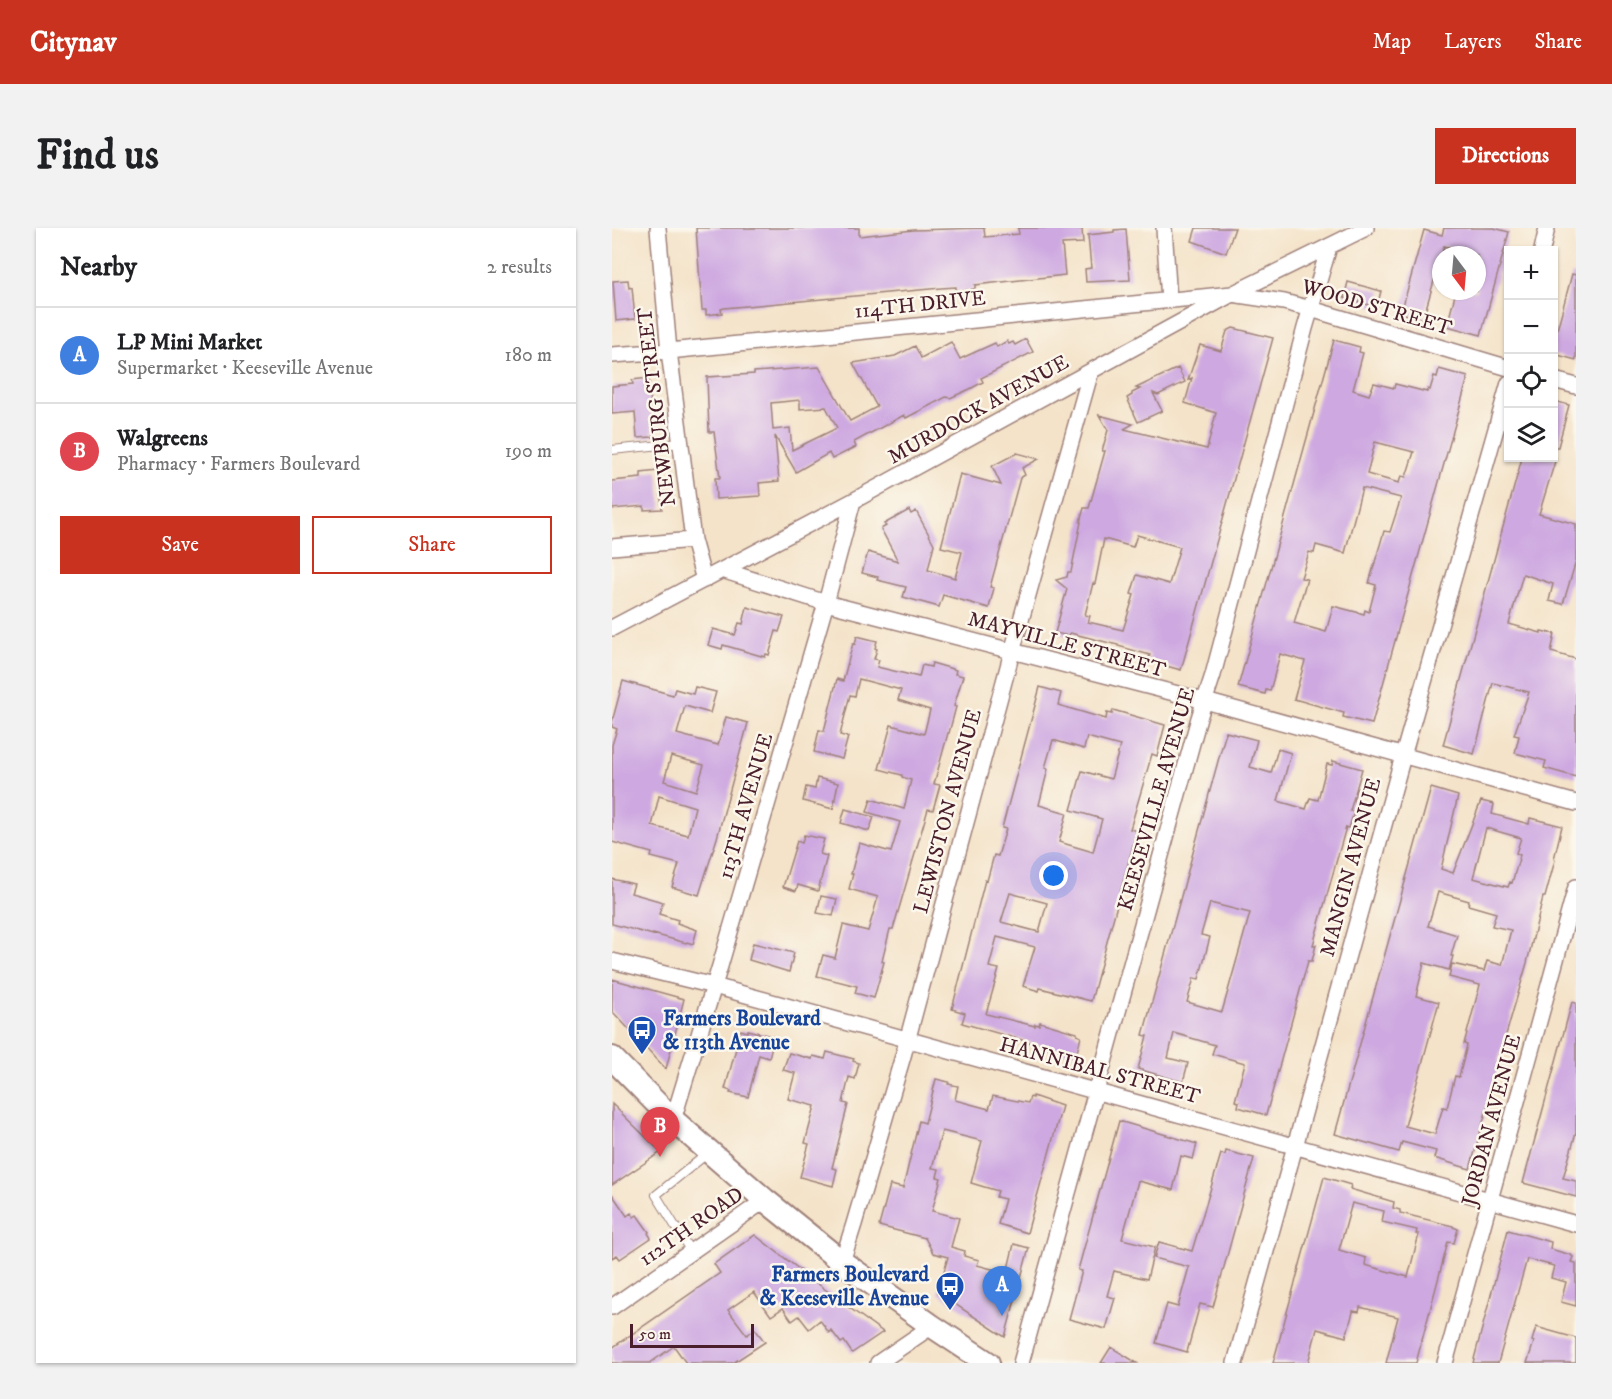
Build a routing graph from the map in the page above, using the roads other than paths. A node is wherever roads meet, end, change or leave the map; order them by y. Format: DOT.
graph roads {
  1 [pos="658,228"];
  2 [pos="1164,228"];
  3 [pos="1366,228"];
  4 [pos="1547,228"];
  5 [pos="1543,246"];
  6 [pos="1329,247"];
  7 [pos="1232,294"];
  8 [pos="1169,300"];
  9 [pos="1311,309"];
  10 [pos="669,351"];
  11 [pos="612,355"];
  12 [pos="1504,367"];
  13 [pos="1091,371"];
  14 [pos="1558,381"];
  15 [pos="1576,386"];
  16 [pos="1504,400"];
  17 [pos="681,443"];
  18 [pos="612,450"];
  19 [pos="853,501"];
  20 [pos="693,540"];
  21 [pos="612,547"];
  22 [pos="722,570"];
  23 [pos="704,580"];
  24 [pos="826,603"];
  25 [pos="612,629"];
  26 [pos="1012,652"];
  27 [pos="1205,701"];
  28 [pos="1402,756"];
  29 [pos="1576,803"];
  30 [pos="1576,887"];
  31 [pos="612,961"];
  32 [pos="714,986"];
  33 [pos="907,1040"];
  34 [pos="613,1060"];
  35 [pos="1096,1091"];
  36 [pos="673,1120"];
  37 [pos="1296,1146"];
  38 [pos="709,1152"];
  39 [pos="765,1200"];
  40 [pos="1490,1200"];
  41 [pos="1576,1224"];
  42 [pos="692,1252"];
  43 [pos="842,1262"];
  44 [pos="612,1307"];
  45 [pos="932,1326"];
  46 [pos="878,1363"];
  47 [pos="988,1363"];
  48 [pos="1021,1363"];
  49 [pos="1235,1363"];
  50 [pos="1445,1363"];
  1 -- 10 [label="street, NEWBURG STREET"];
  2 -- 8 [label="street"];
  3 -- 6 [label="street, MURDOCK AVENUE"];
  4 -- 5 [label="street"];
  6 -- 7 [label="street, MURDOCK AVENUE"];
  6 -- 9 [label="street, KEESEVILLE AVENUE"];
  7 -- 8 [label="street, 114TH DRIVE"];
  7 -- 9 [label="street, WOOD STREET"];
  7 -- 13 [label="street, MURDOCK AVENUE"];
  8 -- 10 [label="street, 114TH DRIVE"];
  9 -- 12 [label="street, WOOD STREET"];
  9 -- 27 [label="street, KEESEVILLE AVENUE"];
  10 -- 11 [label="street, 114TH DRIVE"];
  10 -- 17 [label="street, NEWBURG STREET"];
  13 -- 19 [label="street, MURDOCK AVENUE"];
  13 -- 26 [label="street, LEWISTON AVENUE"];
  14 -- 15 [label="street"];
  16 -- 28 [label="street, MANGIN AVENUE"];
  17 -- 18 [label="lane"];
  17 -- 20 [label="street, NEWBURG STREET"];
  19 -- 22 [label="street, MURDOCK AVENUE"];
  19 -- 24 [label="street, 113TH AVENUE"];
  20 -- 21 [label="street"];
  20 -- 23 [label="street, NEWBURG STREET"];
  22 -- 23 [label="street, MURDOCK AVENUE"];
  22 -- 24 [label="street, MAYVILLE STREET"];
  23 -- 25 [label="street, MURDOCK AVENUE"];
  24 -- 26 [label="street, MAYVILLE STREET"];
  24 -- 32 [label="street, 113TH AVENUE"];
  26 -- 27 [label="street, MAYVILLE STREET"];
  26 -- 33 [label="street, LEWISTON AVENUE"];
  27 -- 28 [label="street, MAYVILLE STREET"];
  27 -- 35 [label="street, KEESEVILLE AVENUE"];
  28 -- 29 [label="street, MAYVILLE STREET"];
  28 -- 37 [label="street, MANGIN AVENUE"];
  30 -- 40 [label="street, JORDAN AVENUE"];
  31 -- 32 [label="street, HANNIBAL STREET"];
  32 -- 33 [label="street, HANNIBAL STREET"];
  32 -- 36 [label="street, 113TH AVENUE"];
  33 -- 35 [label="street, HANNIBAL STREET"];
  33 -- 43 [label="street, LEWISTON AVENUE"];
  34 -- 36 [label="main road"];
  35 -- 37 [label="street, HANNIBAL STREET"];
  35 -- 48 [label="street, KEESEVILLE AVENUE"];
  36 -- 38 [label="main road"];
  37 -- 40 [label="street, HANNIBAL STREET"];
  37 -- 49 [label="street, MANGIN AVENUE"];
  38 -- 39 [label="main road"];
  38 -- 42 [label="lane"];
  39 -- 42 [label="street, 112TH ROAD"];
  39 -- 43 [label="main road"];
  40 -- 41 [label="street, HANNIBAL STREET"];
  40 -- 50 [label="street, JORDAN AVENUE"];
  42 -- 44 [label="street, 112TH ROAD"];
  43 -- 45 [label="main road"];
  45 -- 46 [label="street"];
  45 -- 47 [label="main road"];
}
